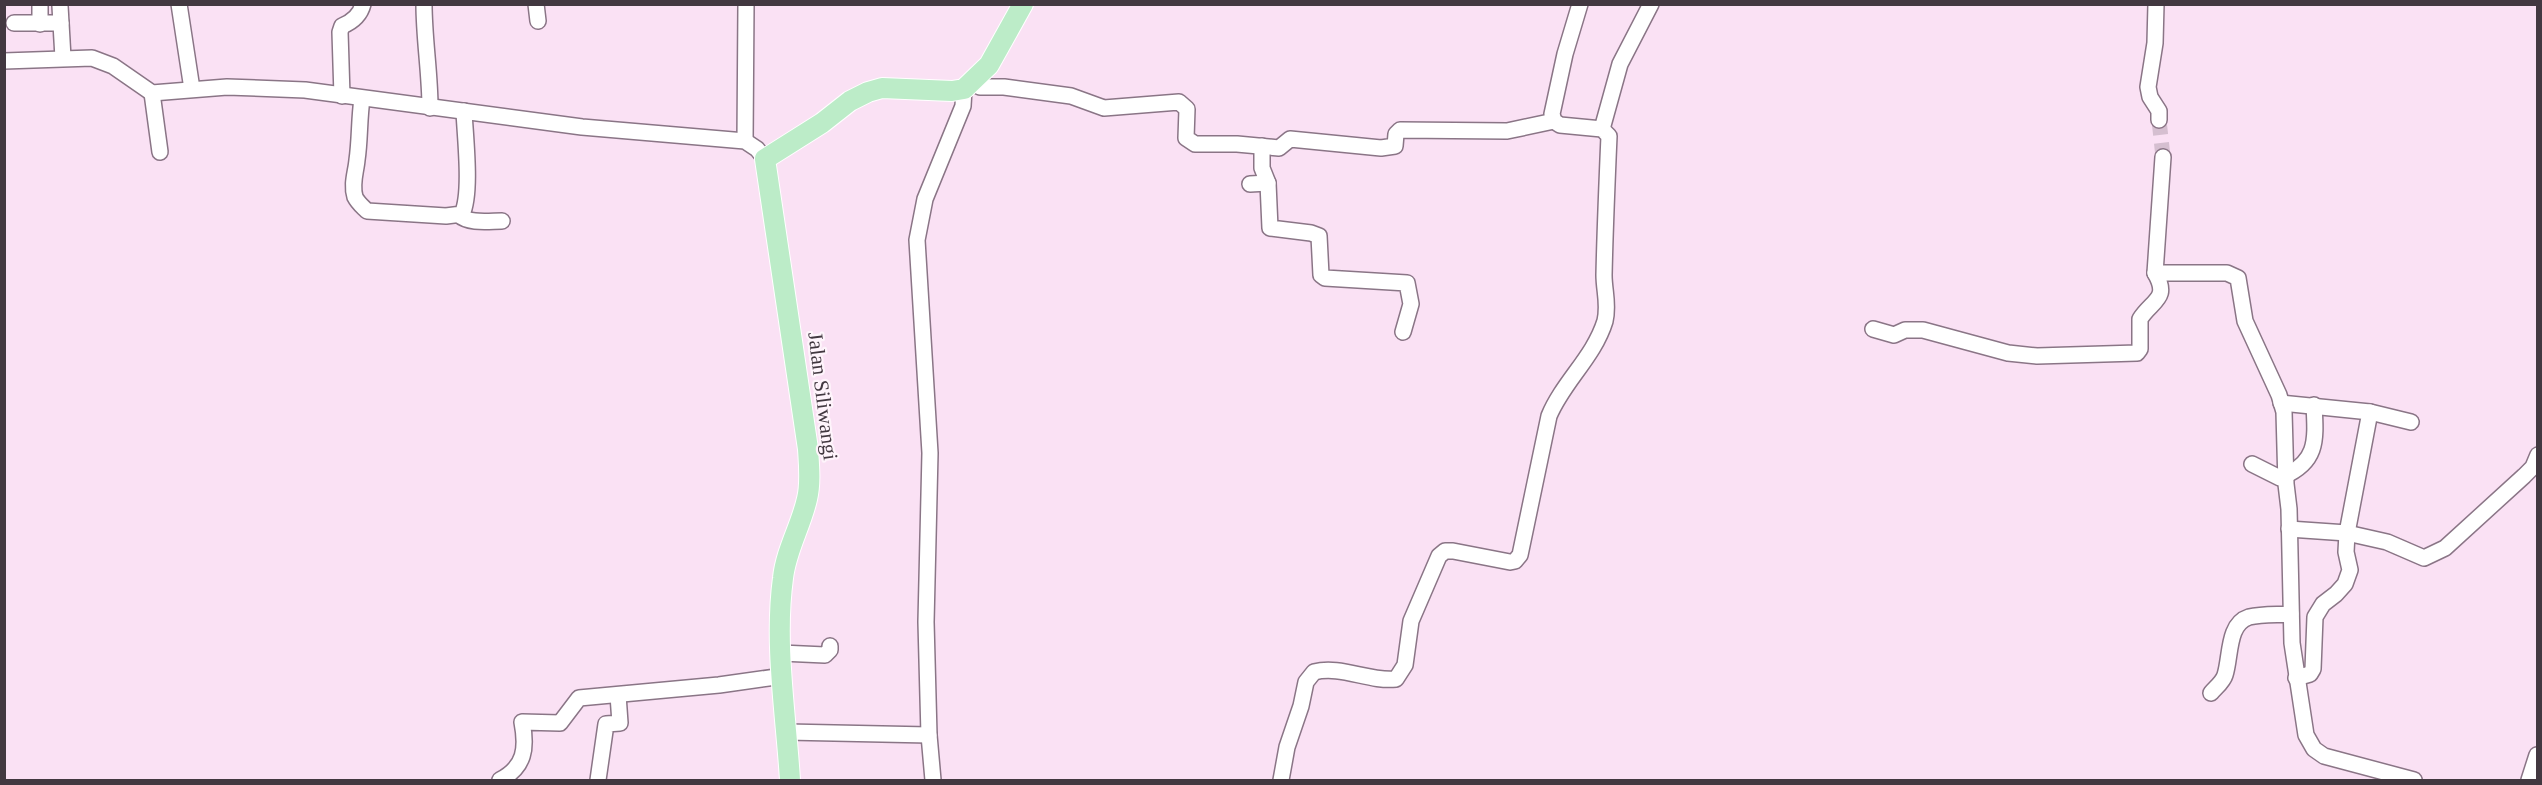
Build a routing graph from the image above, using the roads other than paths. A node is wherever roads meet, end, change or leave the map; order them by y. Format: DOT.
graph roads {
  1 [pos="40,4"];
  2 [pos="179,4"];
  3 [pos="363,4"];
  4 [pos="424,4"];
  5 [pos="536,4"];
  6 [pos="746,4"];
  7 [pos="1023,4"];
  8 [pos="1580,4"];
  9 [pos="1651,4"];
  10 [pos="2156,4"];
  11 [pos="60,6"];
  12 [pos="538,21"];
  13 [pos="14,23"];
  14 [pos="61,23"];
  15 [pos="40,24"];
  16 [pos="63,58"];
  17 [pos="4,61"];
  18 [pos="968,86"];
  19 [pos="192,89"];
  20 [pos="152,93"];
  21 [pos="342,96"];
  22 [pos="362,99"];
  23 [pos="430,108"];
  24 [pos="464,111"];
  25 [pos="2159,120"];
  26 [pos="1554,122"];
  27 [pos="1602,129"];
  28 [pos="745,141"];
  29 [pos="1262,146"];
  30 [pos="160,152"];
  31 [pos="2163,157"];
  32 [pos="765,159"];
  33 [pos="1268,183"];
  34 [pos="1250,184"];
  35 [pos="459,215"];
  36 [pos="502,221"];
  37 [pos="2155,273"];
  38 [pos="1873,329"];
  39 [pos="1404,332"];
  40 [pos="2281,403"];
  41 [pos="2314,405"];
  42 [pos="2370,412"];
  43 [pos="2411,422"];
  44 [pos="2538,455"];
  45 [pos="2252,464"];
  46 [pos="2286,476"];
  47 [pos="2289,529"];
  48 [pos="2347,533"];
  49 [pos="2291,614"];
  50 [pos="830,646"];
  51 [pos="781,653"];
  52 [pos="783,676"];
  53 [pos="2296,678"];
  54 [pos="2211,693"];
  55 [pos="618,695"];
  56 [pos="787,732"];
  57 [pos="928,735"];
  58 [pos="2537,756"];
  59 [pos="500,780"];
  60 [pos="598,780"];
  61 [pos="790,780"];
  62 [pos="933,780"];
  63 [pos="1281,780"];
  64 [pos="2414,780"];
  65 [pos="2529,780"];
  1 -- 15 [label="street"];
  2 -- 19 [label="street"];
  3 -- 21 [label="street"];
  4 -- 23 [label="street"];
  5 -- 12 [label="street"];
  6 -- 28 [label="street"];
  7 -- 18 [label="main road"];
  8 -- 26 [label="street"];
  9 -- 27 [label="street"];
  10 -- 25 [label="street"];
  11 -- 14 [label="street"];
  13 -- 15 [label="street"];
  14 -- 15 [label="street"];
  14 -- 16 [label="street"];
  16 -- 17 [label="street"];
  16 -- 20 [label="street"];
  18 -- 29 [label="street"];
  18 -- 32 [label="main road"];
  18 -- 57 [label="street"];
  19 -- 20 [label="street"];
  19 -- 21 [label="street"];
  20 -- 30 [label="street"];
  21 -- 22 [label="street"];
  22 -- 23 [label="street"];
  22 -- 35 [label="street"];
  23 -- 24 [label="street"];
  24 -- 28 [label="street"];
  24 -- 35 [label="street"];
  26 -- 27 [label="street"];
  26 -- 29 [label="street"];
  27 -- 63 [label="street"];
  28 -- 32 [label="street"];
  29 -- 33 [label="street"];
  31 -- 37 [label="street"];
  32 -- 51 [label="main road, Jalan Siliwangi"];
  33 -- 34 [label="street"];
  33 -- 39 [label="street"];
  35 -- 36 [label="street"];
  37 -- 38 [label="street"];
  37 -- 40 [label="street"];
  40 -- 41 [label="street"];
  40 -- 46 [label="street"];
  41 -- 42 [label="street"];
  41 -- 46 [label="street"];
  42 -- 43 [label="street"];
  42 -- 48 [label="street"];
  44 -- 48 [label="street"];
  45 -- 46 [label="street"];
  46 -- 47 [label="street"];
  47 -- 48 [label="street"];
  47 -- 49 [label="street"];
  48 -- 53 [label="street"];
  49 -- 53 [label="street"];
  49 -- 54 [label="street"];
  50 -- 51 [label="street"];
  51 -- 52 [label="main road, Jalan Siliwangi"];
  52 -- 55 [label="street"];
  52 -- 56 [label="main road, Jalan Siliwangi"];
  53 -- 64 [label="street"];
  55 -- 59 [label="street"];
  55 -- 60 [label="street"];
  56 -- 57 [label="street"];
  56 -- 61 [label="main road, Jalan Siliwangi"];
  57 -- 62 [label="street"];
  58 -- 65 [label="street"];
}
